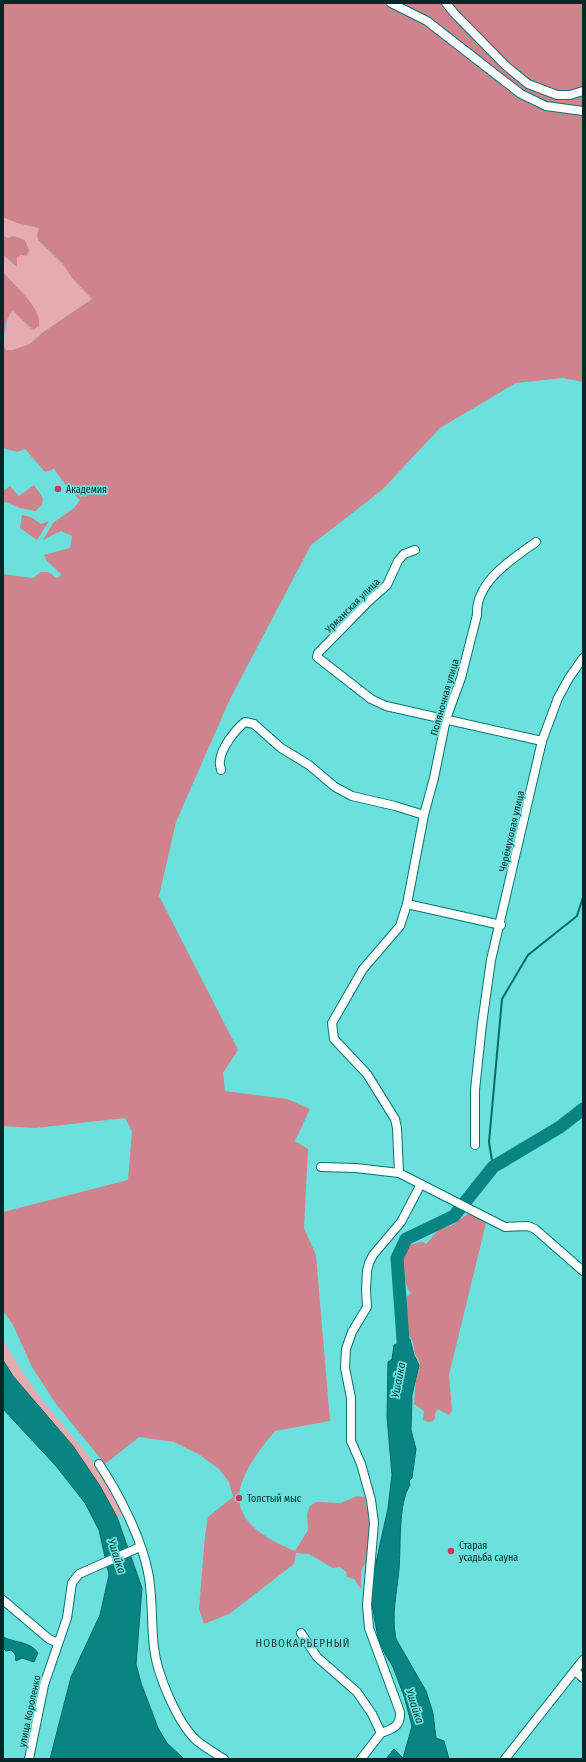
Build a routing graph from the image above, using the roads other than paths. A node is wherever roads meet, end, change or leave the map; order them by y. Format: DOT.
graph roads {
  1 [pos="391,3"];
  2 [pos="446,3"];
  3 [pos="583,91"];
  4 [pos="583,111"];
  5 [pos="536,542"];
  6 [pos="415,550"];
  7 [pos="583,658"];
  8 [pos="446,719"];
  9 [pos="542,741"];
  10 [pos="221,770"];
  11 [pos="424,816"];
  12 [pos="407,904"];
  13 [pos="501,925"];
  14 [pos="475,1145"];
  15 [pos="320,1167"];
  16 [pos="399,1173"];
  17 [pos="421,1184"];
  18 [pos="583,1271"];
  19 [pos="99,1464"];
  20 [pos="138,1547"];
  21 [pos="3,1600"];
  22 [pos="300,1633"];
  23 [pos="58,1643"];
  24 [pos="583,1660"];
  25 [pos="575,1671"];
  26 [pos="583,1678"];
  27 [pos="381,1733"];
  28 [pos="29,1759"];
  29 [pos="224,1759"];
  30 [pos="361,1759"];
  31 [pos="505,1759"];
  1 -- 4 [label="street"];
  2 -- 3 [label="street"];
  5 -- 8 [label="street, Поляночная улица"];
  6 -- 8 [label="street, Урманская улица"];
  7 -- 9 [label="street, Черёмуховая улица"];
  8 -- 9 [label="street"];
  8 -- 11 [label="street, Поляночная улица"];
  9 -- 13 [label="street, Черёмуховая улица"];
  10 -- 11 [label="street"];
  11 -- 12 [label="street, Поляночная улица"];
  12 -- 13 [label="street"];
  12 -- 16 [label="street, Поляночная улица"];
  13 -- 14 [label="street, Черёмуховая улица"];
  15 -- 16 [label="street"];
  16 -- 17 [label="street"];
  17 -- 18 [label="street"];
  17 -- 27 [label="street"];
  19 -- 20 [label="street"];
  20 -- 23 [label="street, улица Короленко"];
  20 -- 29 [label="street"];
  21 -- 23 [label="street"];
  22 -- 27 [label="street"];
  23 -- 28 [label="street, улица Короленко"];
  24 -- 25 [label="street"];
  25 -- 26 [label="street"];
  25 -- 31 [label="street"];
  27 -- 30 [label="street"];
}
